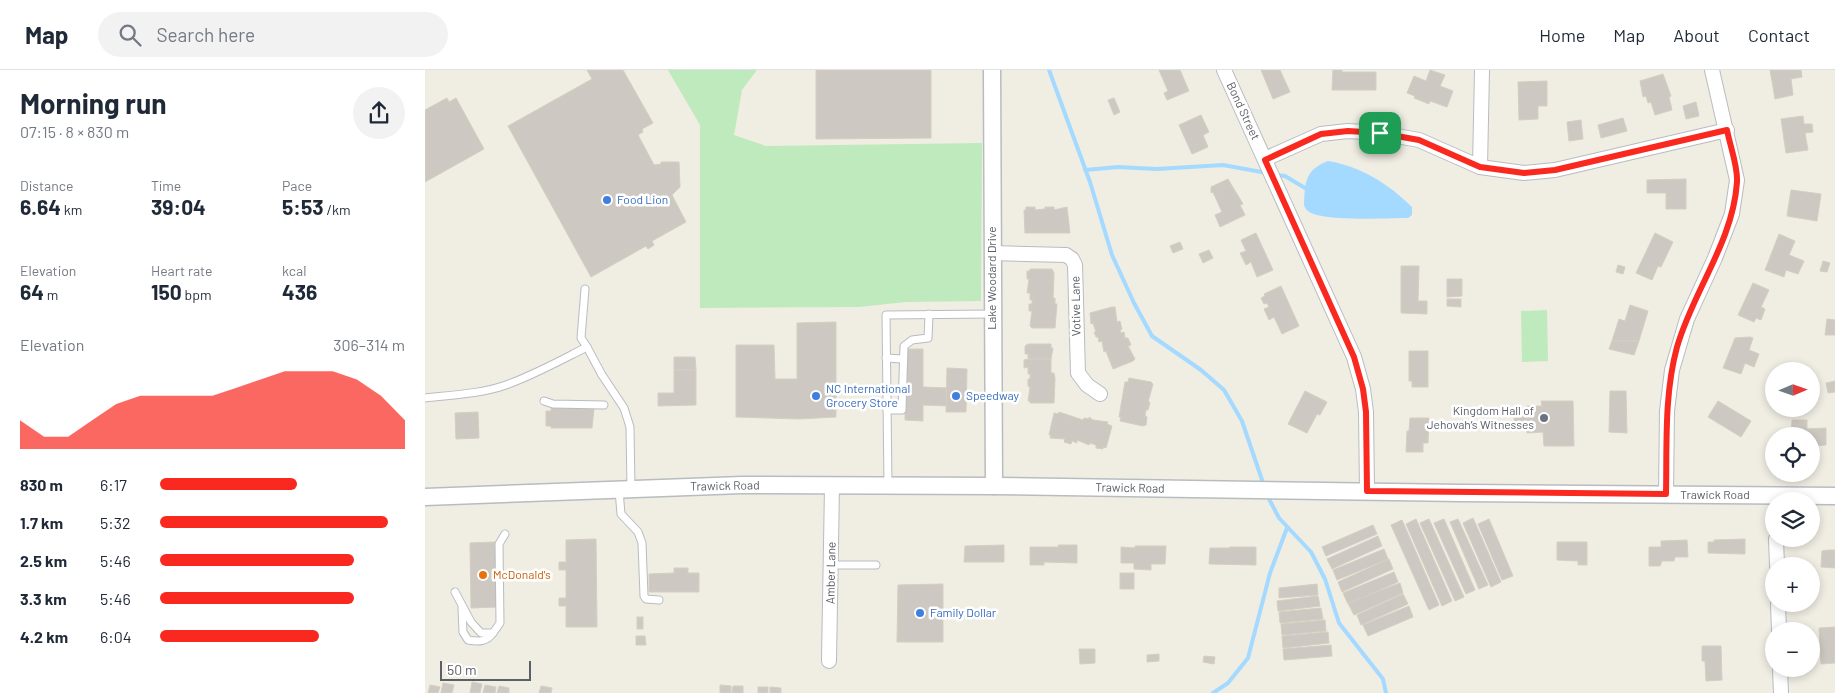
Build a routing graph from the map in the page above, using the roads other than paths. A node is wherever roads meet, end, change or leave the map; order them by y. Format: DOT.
graph roads {
  1 [pos="992,70"];
  2 [pos="1224,70"];
  3 [pos="1482,70"];
  4 [pos="1712,70"];
  5 [pos="1727,130"];
  6 [pos="1265,160"];
  7 [pos="1480,167"];
  8 [pos="993,253"];
  9 [pos="585,289"];
  10 [pos="929,314"];
  11 [pos="993,314"];
  12 [pos="587,347"];
  13 [pos="886,358"];
  14 [pos="902,358"];
  15 [pos="1100,394"];
  16 [pos="425,398"];
  17 [pos="544,401"];
  18 [pos="604,405"];
  19 [pos="887,410"];
  20 [pos="832,486"];
  21 [pos="888,486"];
  22 [pos="994,486"];
  23 [pos="625,489"];
  24 [pos="1367,491"];
  25 [pos="1666,494"];
  26 [pos="1820,496"];
  27 [pos="1835,496"];
  28 [pos="425,497"];
  29 [pos="1765,498"];
  30 [pos="505,534"];
  31 [pos="876,564"];
  32 [pos="831,565"];
  33 [pos="455,592"];
  34 [pos="659,600"];
  35 [pos="461,605"];
  36 [pos="493,632"];
  37 [pos="829,661"];
  38 [pos="1780,677"];
  39 [pos="1781,693"];
  1 -- 8 [label="street, Lake Woodard Drive"];
  2 -- 6 [label="street, Bond Street"];
  3 -- 7 [label="street"];
  4 -- 5 [label="street"];
  5 -- 7 [label="street"];
  5 -- 25 [label="street"];
  6 -- 7 [label="street"];
  6 -- 24 [label="street, Bond Street"];
  8 -- 11 [label="street, Lake Woodard Drive"];
  8 -- 15 [label="street, Votive Lane"];
  9 -- 12 [label="lane"];
  10 -- 11 [label="lane"];
  10 -- 13 [label="lane"];
  10 -- 14 [label="lane"];
  11 -- 22 [label="street, Lake Woodard Drive"];
  12 -- 16 [label="lane"];
  12 -- 23 [label="lane"];
  13 -- 14 [label="lane"];
  13 -- 19 [label="lane"];
  14 -- 19 [label="lane"];
  17 -- 18 [label="lane"];
  19 -- 21 [label="lane"];
  20 -- 21 [label="street, Trawick Road"];
  20 -- 23 [label="street, Trawick Road"];
  20 -- 32 [label="street, Amber Lane"];
  21 -- 22 [label="street, Trawick Road"];
  22 -- 24 [label="street, Trawick Road"];
  23 -- 28 [label="street, Trawick Road"];
  23 -- 34 [label="lane"];
  24 -- 25 [label="street, Trawick Road"];
  25 -- 29 [label="street, Trawick Road"];
  26 -- 27 [label="street, Trawick Road"];
  30 -- 36 [label="lane"];
  31 -- 32 [label="lane"];
  32 -- 37 [label="street, Amber Lane"];
  33 -- 35 [label="lane"];
  35 -- 36 [label="lane"];
  35 -- 36 [label="lane"];
  38 -- 39 [label="street"];
}
